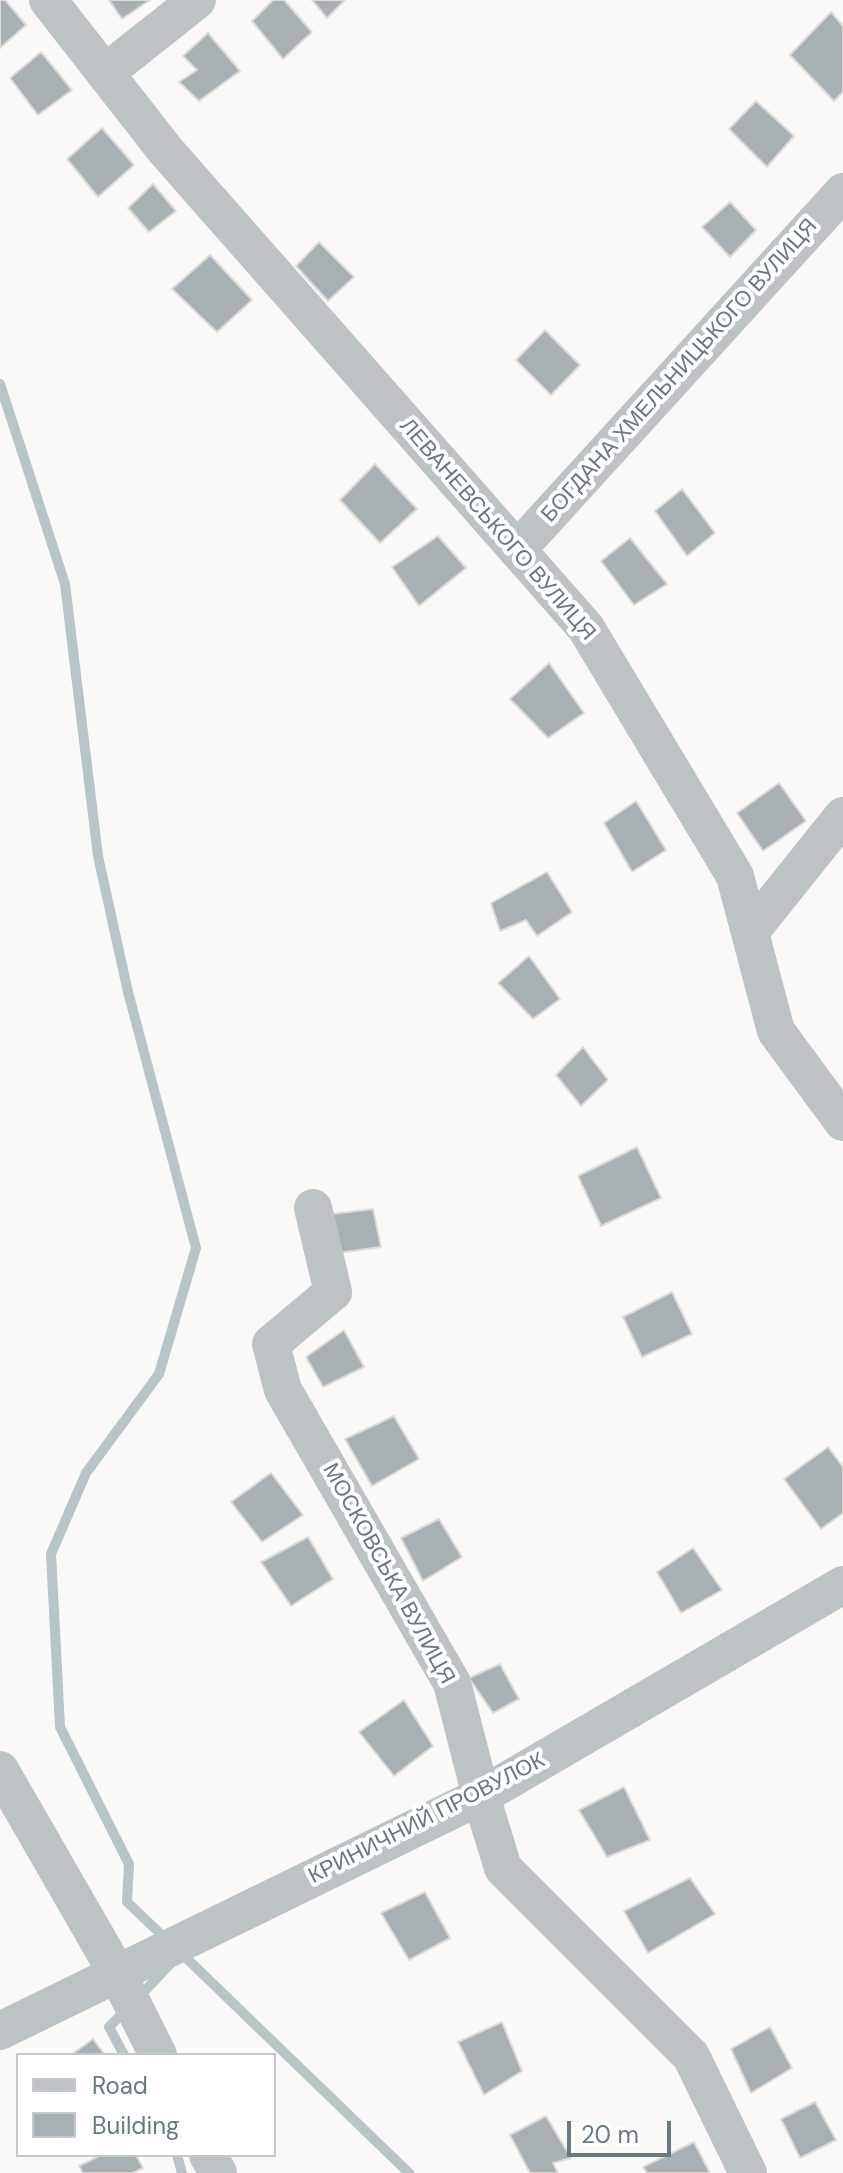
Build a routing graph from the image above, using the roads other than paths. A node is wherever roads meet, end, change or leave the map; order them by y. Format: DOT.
graph roads {
  1 [pos="48,0"];
  2 [pos="197,0"];
  3 [pos="105,73"];
  4 [pos="843,192"];
  5 [pos="517,550"];
  6 [pos="843,816"];
  7 [pos="750,932"];
  8 [pos="843,1122"];
  9 [pos="313,1208"];
  10 [pos="843,1585"];
  11 [pos="0,1770"];
  12 [pos="481,1796"];
  13 [pos="118,1975"];
  14 [pos="0,2031"];
  15 [pos="157,2053"];
  16 [pos="748,2173"];
  1 -- 3 [label="street, ЛЕВАНЕВСЬКОГО ВУЛИЦЯ"];
  2 -- 3 [label="street"];
  3 -- 5 [label="street, ЛЕВАНЕВСЬКОГО ВУЛИЦЯ"];
  4 -- 5 [label="street, БОГДАНА ХМЕЛЬНИЦЬКОГО ВУЛИЦЯ"];
  5 -- 7 [label="street, ЛЕВАНЕВСЬКОГО ВУЛИЦЯ"];
  6 -- 7 [label="street"];
  7 -- 8 [label="street, ЛЕВАНЕВСЬКОГО ВУЛИЦЯ"];
  9 -- 12 [label="street, МОСКОВСЬКА ВУЛИЦЯ"];
  10 -- 12 [label="street, КРИНИЧНИЙ ПРОВУЛОК"];
  11 -- 13 [label="street"];
  12 -- 13 [label="street, КРИНИЧНИЙ ПРОВУЛОК"];
  12 -- 16 [label="street, МОСКОВСЬКА ВУЛИЦЯ"];
  13 -- 14 [label="street, КРИНИЧНИЙ ПРОВУЛОК"];
  13 -- 15 [label="street"];
}
